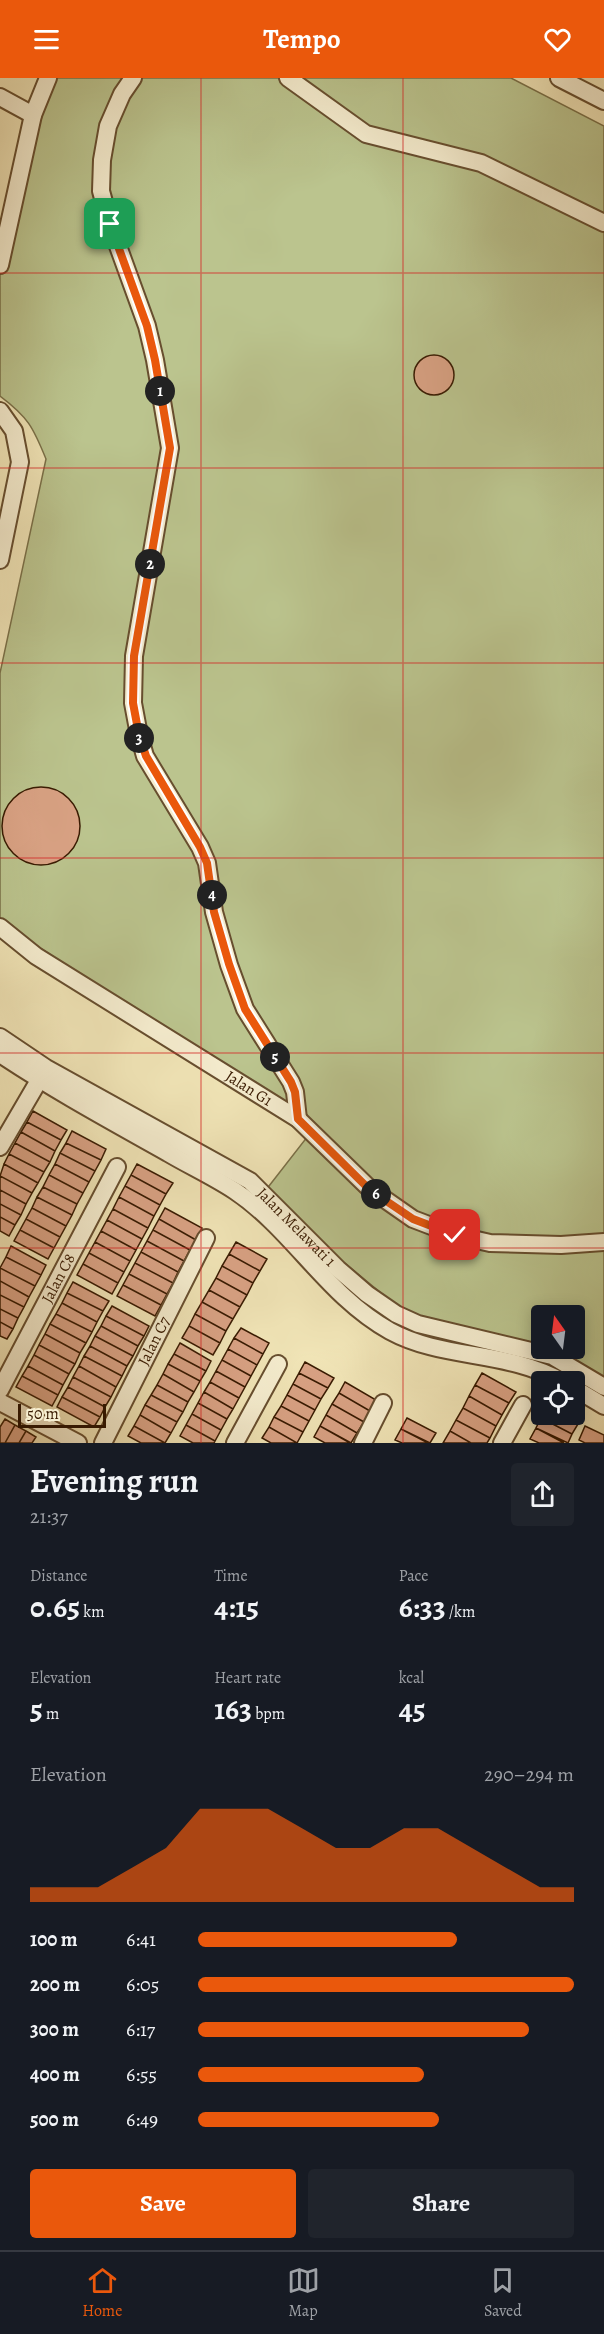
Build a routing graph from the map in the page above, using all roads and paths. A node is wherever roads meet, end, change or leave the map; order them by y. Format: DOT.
graph roads {
  1 [pos="48,78"];
  2 [pos="133,78"];
  3 [pos="288,78"];
  4 [pos="559,78"];
  5 [pos="0,97"];
  6 [pos="604,101"];
  7 [pos="33,115"];
  8 [pos="604,223"];
  9 [pos="0,265"];
  10 [pos="0,411"];
  11 [pos="0,560"];
  12 [pos="0,927"];
  13 [pos="0,1036"];
  14 [pos="0,1053"];
  15 [pos="42,1073"];
  16 [pos="298,1119"];
  17 [pos="0,1147"];
  18 [pos="117,1167"];
  19 [pos="206,1238"];
  20 [pos="604,1242"];
  21 [pos="278,1364"];
  22 [pos="543,1371"];
  23 [pos="604,1387"];
  24 [pos="0,1390"];
  25 [pos="585,1395"];
  26 [pos="0,1402"];
  27 [pos="383,1403"];
  28 [pos="523,1405"];
  29 [pos="604,1406"];
  30 [pos="78,1443"];
  31 [pos="103,1443"];
  32 [pos="235,1443"];
  33 [pos="363,1443"];
  34 [pos="502,1443"];
  1 -- 7 [label="street"];
  2 -- 16 [label="street"];
  3 -- 8 [label="street"];
  4 -- 6 [label="street"];
  5 -- 7 [label="street"];
  7 -- 9 [label="street"];
  10 -- 11 [label="street"];
  12 -- 16 [label="street, Jalan G1"];
  13 -- 15 [label="street, Jalan Melawati 1"];
  14 -- 15 [label="street"];
  15 -- 17 [label="street"];
  15 -- 22 [label="street, Jalan Melawati 1"];
  15 -- 23 [label="street, Jalan Melawati 1"];
  16 -- 20 [label="street, Jalan G1"];
  18 -- 24 [label="street, Jalan C8"];
  19 -- 31 [label="street, Jalan C7"];
  21 -- 32 [label="street"];
  25 -- 29 [label="street"];
  26 -- 30 [label="street"];
  27 -- 33 [label="street"];
  28 -- 34 [label="street"];
}
